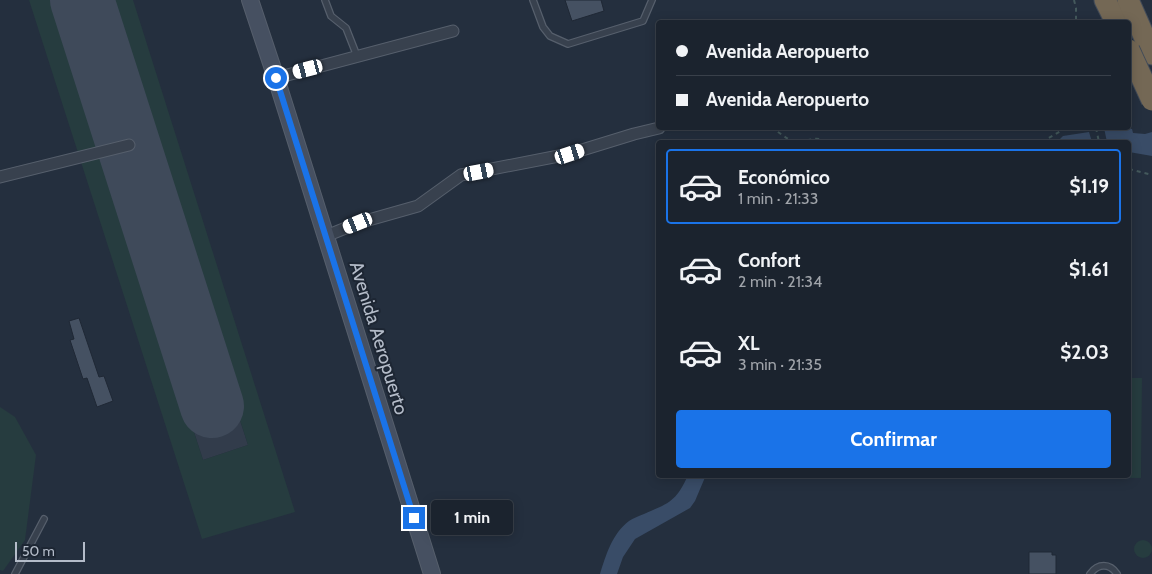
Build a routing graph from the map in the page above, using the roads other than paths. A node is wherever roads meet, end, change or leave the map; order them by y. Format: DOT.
graph roads {
  1 [pos="250,0"];
  2 [pos="324,0"];
  3 [pos="533,0"];
  4 [pos="652,0"];
  5 [pos="1105,0"];
  6 [pos="1128,0"];
  7 [pos="1115,20"];
  8 [pos="452,31"];
  9 [pos="1131,54"];
  10 [pos="1152,54"];
  11 [pos="357,56"];
  12 [pos="276,78"];
  13 [pos="1152,100"];
  14 [pos="656,129"];
  15 [pos="129,145"];
  16 [pos="0,177"];
  17 [pos="326,236"];
  18 [pos="44,519"];
  19 [pos="16,574"];
  20 [pos="432,574"];
  21 [pos="1090,574"];
  22 [pos="1117,574"];
  1 -- 12 [label="street, Avenida Aeropuerto"];
  2 -- 11 [label="lane"];
  3 -- 4 [label="lane"];
  5 -- 7 [label="highway"];
  6 -- 10 [label="highway"];
  8 -- 11 [label="street"];
  9 -- 13 [label="highway, bridge"];
  11 -- 12 [label="street"];
  12 -- 17 [label="street, Avenida Aeropuerto"];
  14 -- 17 [label="street"];
  15 -- 16 [label="street"];
  17 -- 20 [label="street, Avenida Aeropuerto"];
  18 -- 19 [label="lane"];
  21 -- 22 [label="lane"];
}
